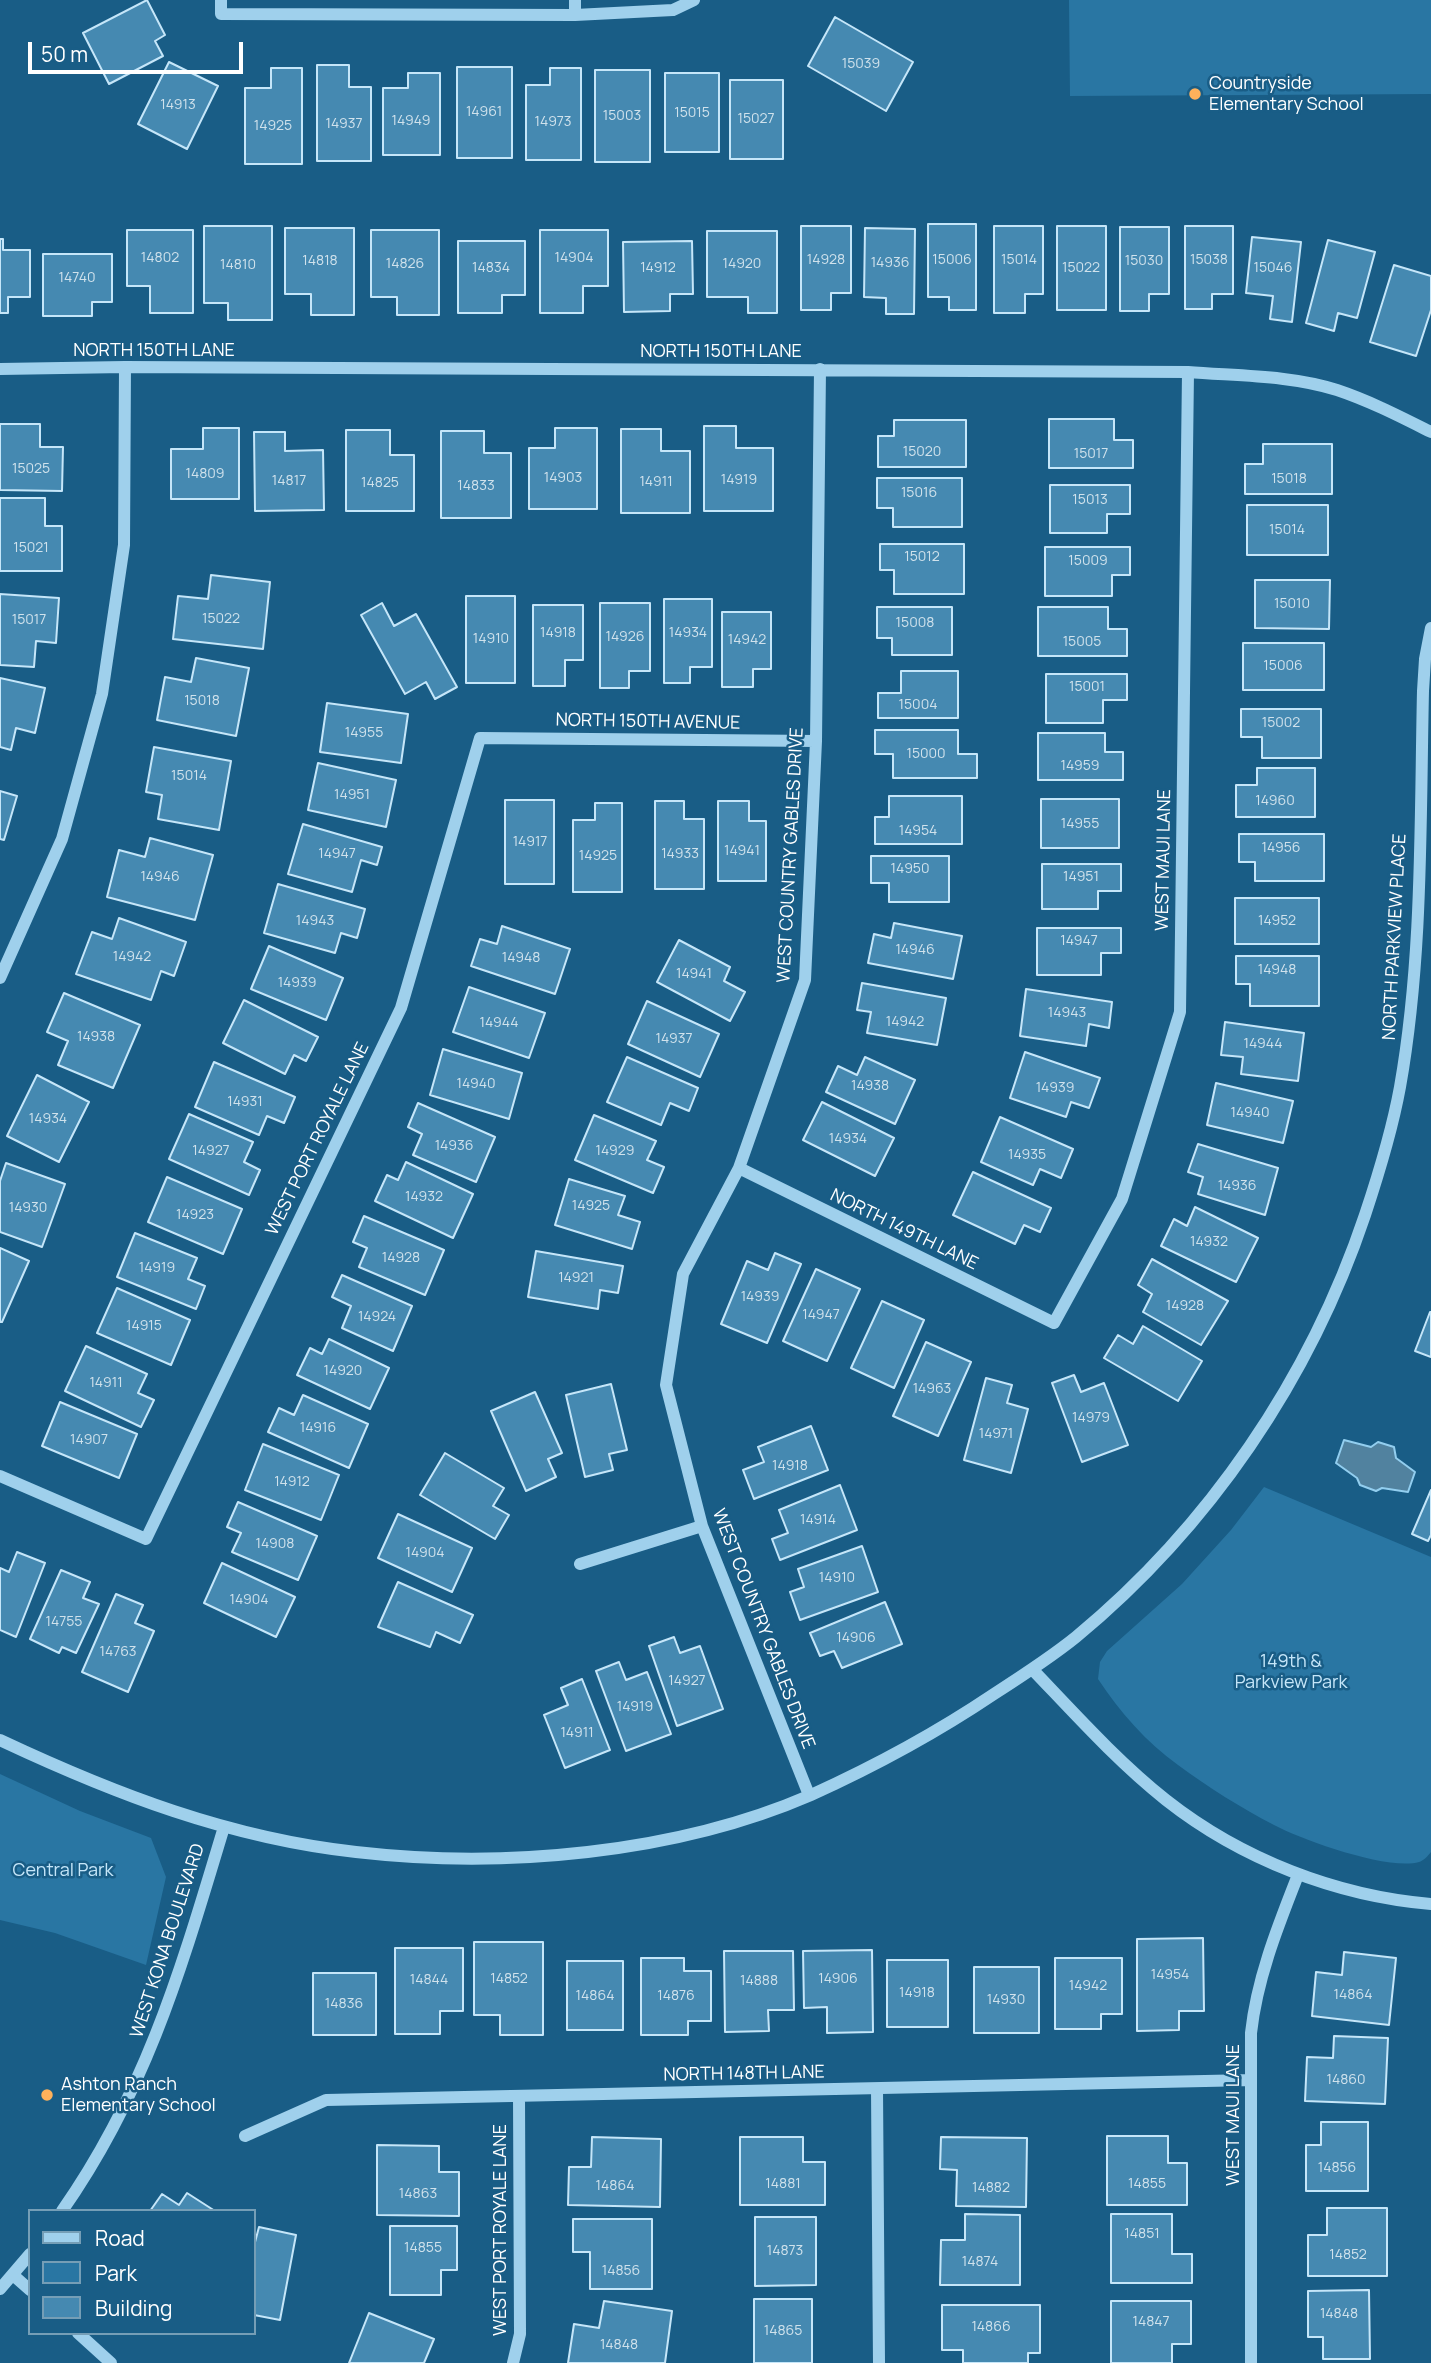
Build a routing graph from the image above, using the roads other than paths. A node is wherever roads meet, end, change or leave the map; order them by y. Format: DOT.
graph roads {
  1 [pos="221,0"];
  2 [pos="575,0"];
  3 [pos="694,0"];
  4 [pos="575,15"];
  5 [pos="125,368"];
  6 [pos="0,369"];
  7 [pos="820,369"];
  8 [pos="1188,372"];
  9 [pos="1431,432"];
  10 [pos="1431,628"];
  11 [pos="480,738"];
  12 [pos="816,741"];
  13 [pos="0,978"];
  14 [pos="739,1168"];
  15 [pos="1054,1323"];
  16 [pos="0,1476"];
  17 [pos="702,1525"];
  18 [pos="580,1564"];
  19 [pos="1032,1669"];
  20 [pos="0,1740"];
  21 [pos="809,1796"];
  22 [pos="224,1827"];
  23 [pos="1298,1875"];
  24 [pos="1431,1904"];
  25 [pos="1251,2080"];
  26 [pos="877,2089"];
  27 [pos="519,2096"];
  28 [pos="245,2136"];
  29 [pos="63,2209"];
  30 [pos="28,2256"];
  31 [pos="13,2275"];
  32 [pos="28,2288"];
  33 [pos="0,2289"];
  34 [pos="80,2335"];
  35 [pos="110,2363"];
  36 [pos="513,2363"];
  37 [pos="879,2363"];
  38 [pos="1251,2363"];
  1 -- 4 [label="street"];
  2 -- 4 [label="street"];
  3 -- 4 [label="street"];
  5 -- 6 [label="street, NORTH 150TH LANE"];
  5 -- 7 [label="street, NORTH 150TH LANE"];
  5 -- 13 [label="street"];
  7 -- 8 [label="street, NORTH 150TH LANE"];
  7 -- 12 [label="street, WEST COUNTRY GABLES DRIVE"];
  8 -- 9 [label="street, NORTH 150TH LANE"];
  8 -- 15 [label="street, WEST MAUI LANE"];
  10 -- 19 [label="street, NORTH PARKVIEW PLACE"];
  11 -- 12 [label="street, NORTH 150TH AVENUE"];
  11 -- 16 [label="street, WEST PORT ROYALE LANE"];
  12 -- 14 [label="street, WEST COUNTRY GABLES DRIVE"];
  14 -- 15 [label="street, NORTH 149TH LANE"];
  14 -- 17 [label="street, WEST COUNTRY GABLES DRIVE"];
  17 -- 18 [label="street"];
  17 -- 21 [label="street, WEST COUNTRY GABLES DRIVE"];
  19 -- 21 [label="street, NORTH PARKVIEW PLACE"];
  19 -- 23 [label="street"];
  20 -- 22 [label="street, NORTH PARKVIEW PLACE"];
  21 -- 22 [label="street, NORTH PARKVIEW PLACE"];
  22 -- 29 [label="street, WEST KONA BOULEVARD"];
  23 -- 24 [label="street"];
  23 -- 25 [label="street, WEST MAUI LANE"];
  25 -- 26 [label="street, NORTH 148TH LANE"];
  25 -- 38 [label="street, WEST MAUI LANE"];
  26 -- 27 [label="street, NORTH 148TH LANE"];
  26 -- 37 [label="street"];
  27 -- 28 [label="street, NORTH 148TH LANE"];
  27 -- 36 [label="street, WEST PORT ROYALE LANE"];
  30 -- 31 [label="street"];
  31 -- 32 [label="street"];
  31 -- 33 [label="street"];
  34 -- 35 [label="street"];
}
